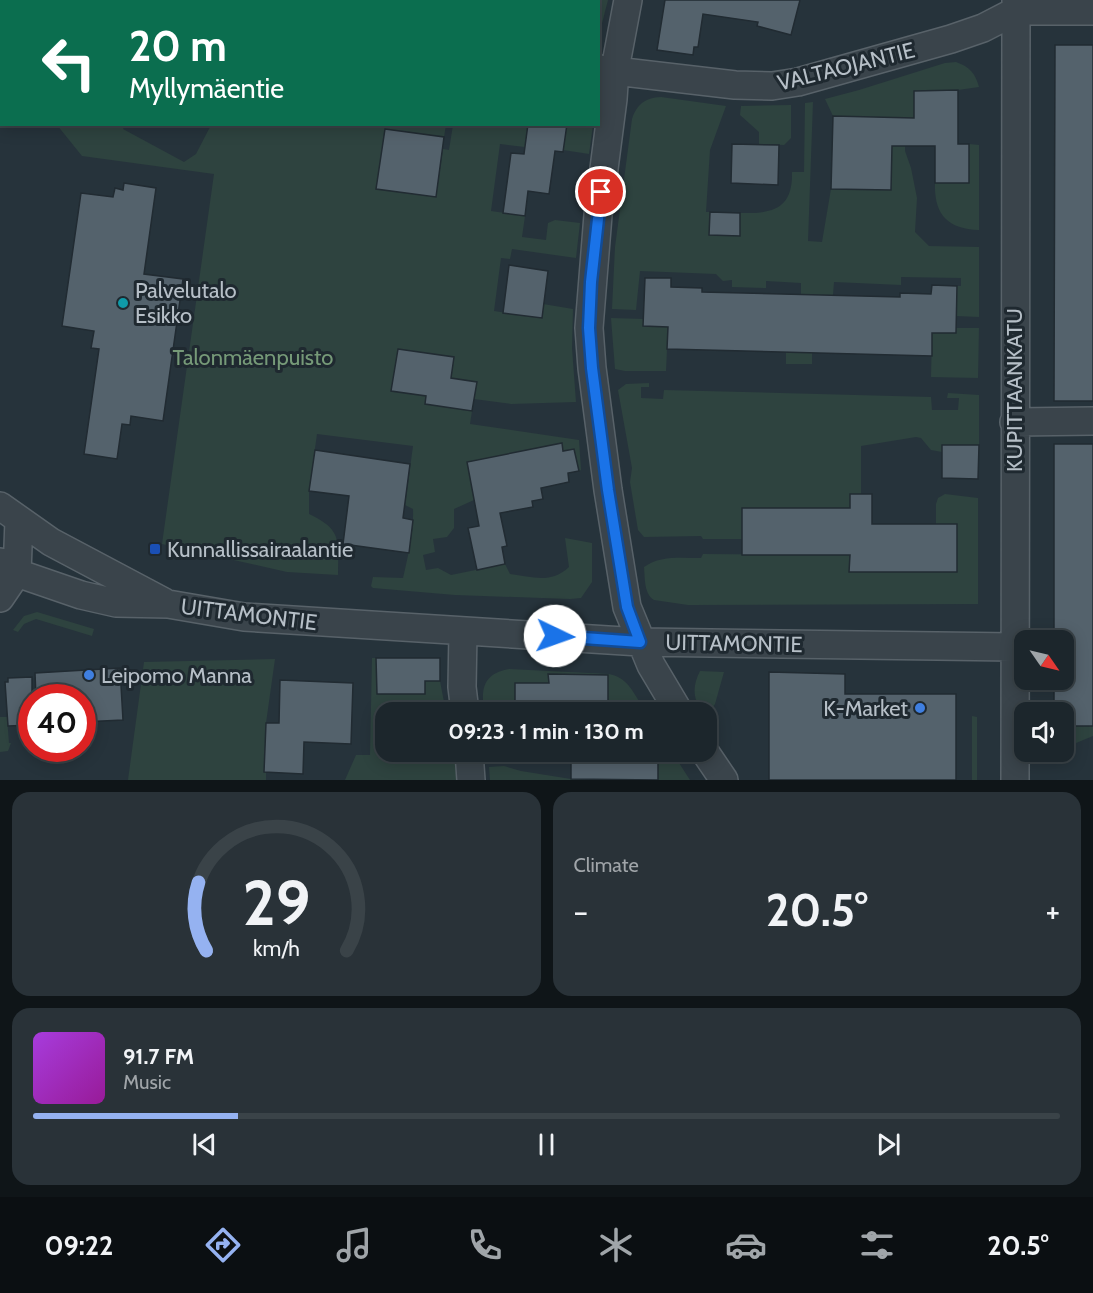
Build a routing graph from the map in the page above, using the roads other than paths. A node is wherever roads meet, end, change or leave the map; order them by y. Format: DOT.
graph roads {
  1 [pos="628,0"];
  2 [pos="1016,5"];
  3 [pos="1093,11"];
  4 [pos="607,69"];
  5 [pos="1093,421"];
  6 [pos="1014,422"];
  7 [pos="6,521"];
  8 [pos="9,568"];
  9 [pos="0,598"];
  10 [pos="168,604"];
  11 [pos="1014,630"];
  12 [pos="463,632"];
  13 [pos="640,642"];
  14 [pos="1014,646"];
  15 [pos="1014,690"];
  16 [pos="464,702"];
  17 [pos="673,702"];
  18 [pos="470,762"];
  19 [pos="712,762"];
  20 [pos="471,780"];
  21 [pos="724,780"];
  22 [pos="1015,780"];
  1 -- 4 [label="street"];
  2 -- 3 [label="street"];
  2 -- 4 [label="street, VALTAOJANTIE"];
  2 -- 6 [label="street, KUPITTAANKATU"];
  4 -- 13 [label="street"];
  5 -- 6 [label="street"];
  6 -- 11 [label="street, KUPITTAANKATU"];
  7 -- 8 [label="street"];
  7 -- 10 [label="street, UITTAMONTIE"];
  8 -- 9 [label="street"];
  8 -- 10 [label="street, UITTAMONTIE"];
  10 -- 12 [label="street, UITTAMONTIE"];
  12 -- 13 [label="street, UITTAMONTIE"];
  12 -- 16 [label="street"];
  13 -- 14 [label="street, UITTAMONTIE"];
  13 -- 17 [label="street"];
  15 -- 22 [label="street, KUPITTAANKATU"];
  18 -- 20 [label="street"];
  19 -- 21 [label="street"];
}
